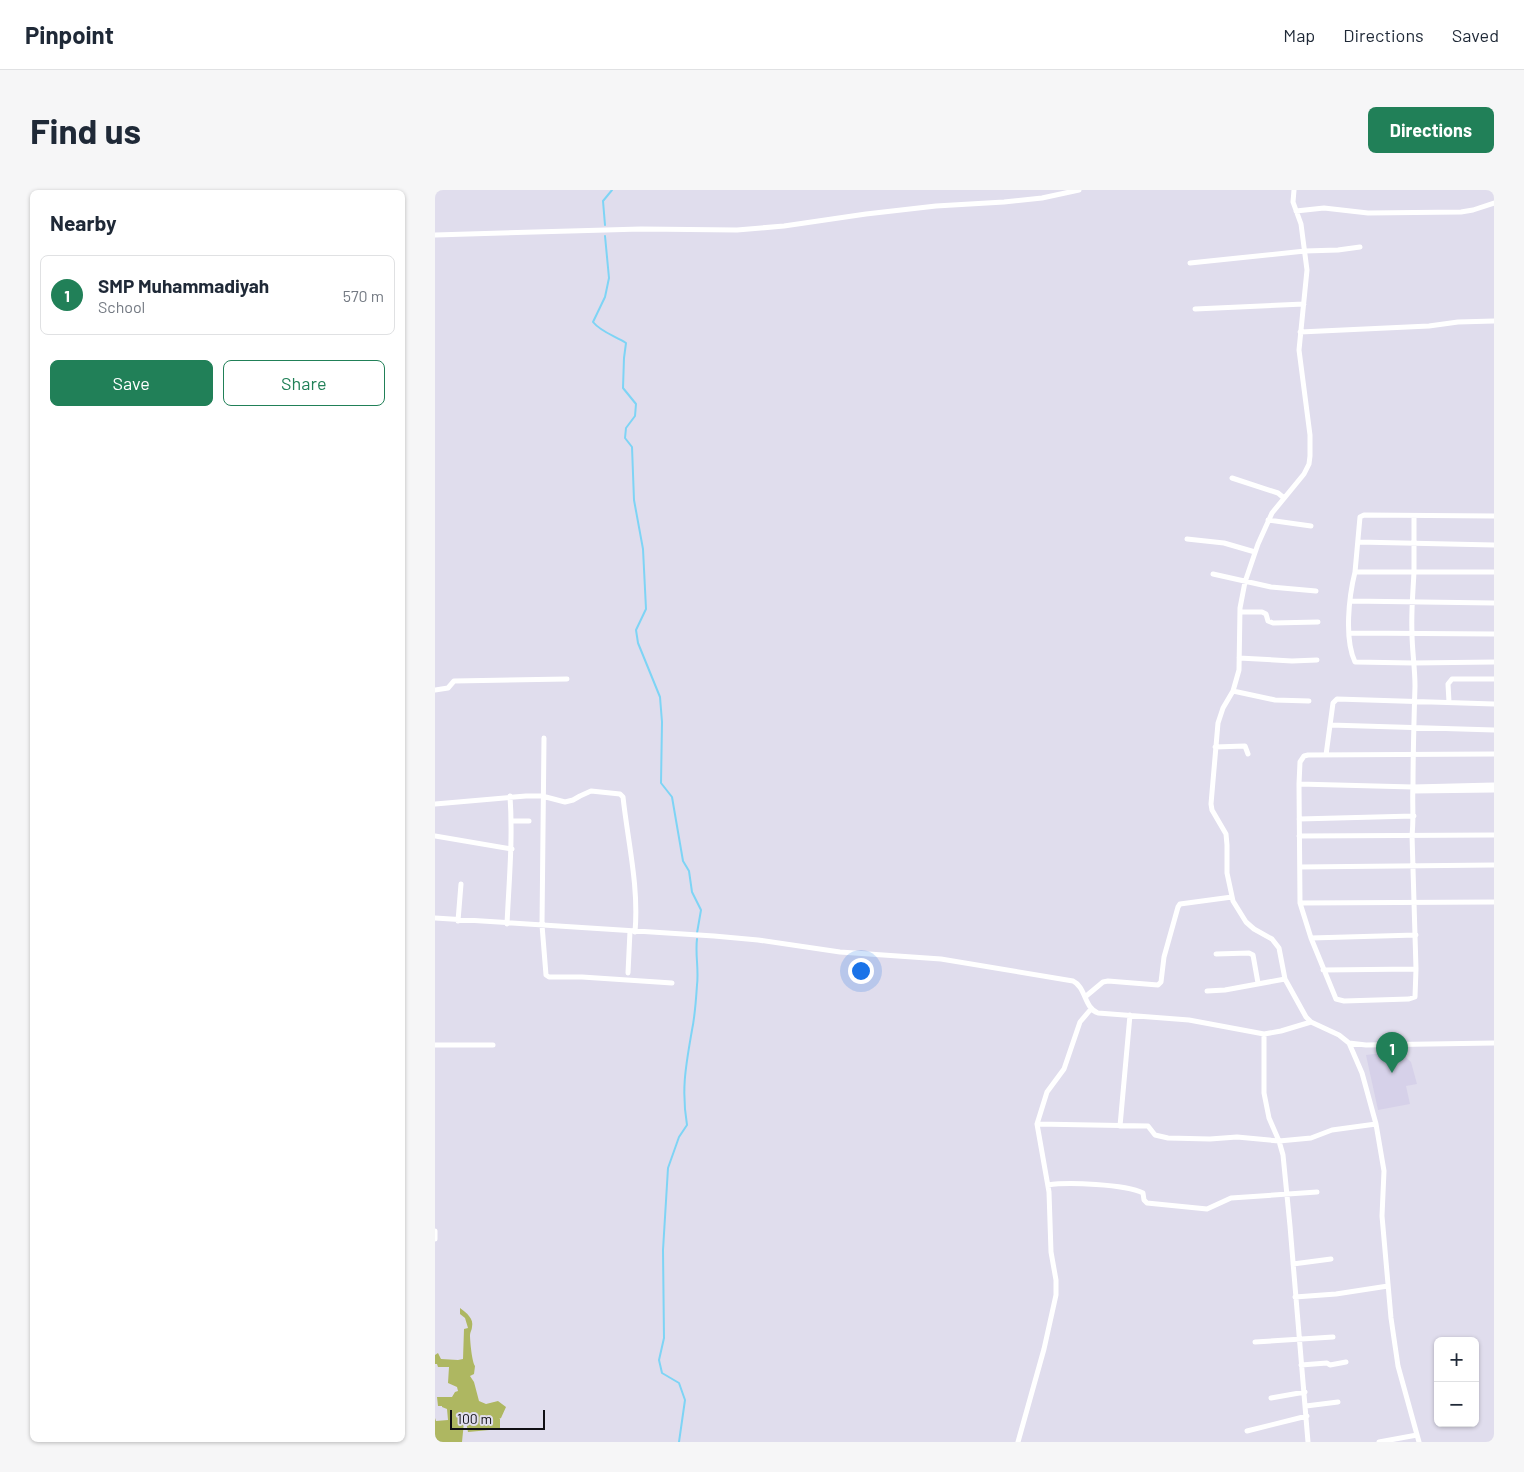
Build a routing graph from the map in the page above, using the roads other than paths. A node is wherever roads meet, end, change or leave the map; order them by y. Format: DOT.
graph roads {
  1 [pos="1079,190"];
  2 [pos="1294,190"];
  3 [pos="1494,204"];
  4 [pos="1296,211"];
  5 [pos="435,235"];
  6 [pos="1361,247"];
  7 [pos="1305,251"];
  8 [pos="1190,263"];
  9 [pos="1304,304"];
  10 [pos="1195,309"];
  11 [pos="1494,322"];
  12 [pos="1300,332"];
  13 [pos="1232,478"];
  14 [pos="1281,496"];
  15 [pos="1414,516"];
  16 [pos="1494,516"];
  17 [pos="1268,520"];
  18 [pos="1311,526"];
  19 [pos="1187,539"];
  20 [pos="1358,542"];
  21 [pos="1413,543"];
  22 [pos="1494,545"];
  23 [pos="1251,550"];
  24 [pos="1355,572"];
  25 [pos="1414,572"];
  26 [pos="1494,572"];
  27 [pos="1213,574"];
  28 [pos="1241,581"];
  29 [pos="1316,590"];
  30 [pos="1350,601"];
  31 [pos="1412,602"];
  32 [pos="1494,603"];
  33 [pos="1240,612"];
  34 [pos="1318,622"];
  35 [pos="1349,633"];
  36 [pos="1412,634"];
  37 [pos="1494,634"];
  38 [pos="1239,658"];
  39 [pos="1317,660"];
  40 [pos="1494,662"];
  41 [pos="1413,663"];
  42 [pos="567,679"];
  43 [pos="1494,679"];
  44 [pos="435,690"];
  45 [pos="1233,691"];
  46 [pos="1309,701"];
  47 [pos="1414,701"];
  48 [pos="1449,702"];
  49 [pos="1494,704"];
  50 [pos="1330,725"];
  51 [pos="1413,727"];
  52 [pos="1494,730"];
  53 [pos="544,738"];
  54 [pos="1215,747"];
  55 [pos="1248,754"];
  56 [pos="1494,754"];
  57 [pos="1326,755"];
  58 [pos="1415,755"];
  59 [pos="1299,784"];
  60 [pos="1494,785"];
  61 [pos="1413,789"];
  62 [pos="1494,790"];
  63 [pos="510,796"];
  64 [pos="543,796"];
  65 [pos="435,804"];
  66 [pos="1414,816"];
  67 [pos="1299,819"];
  68 [pos="529,821"];
  69 [pos="512,822"];
  70 [pos="1412,835"];
  71 [pos="1494,835"];
  72 [pos="435,836"];
  73 [pos="1299,836"];
  74 [pos="511,849"];
  75 [pos="1494,865"];
  76 [pos="1300,867"];
  77 [pos="1413,867"];
  78 [pos="461,884"];
  79 [pos="1232,897"];
  80 [pos="1415,901"];
  81 [pos="1494,902"];
  82 [pos="1300,903"];
  83 [pos="435,918"];
  84 [pos="458,921"];
  85 [pos="507,924"];
  86 [pos="542,925"];
  87 [pos="632,932"];
  88 [pos="1416,935"];
  89 [pos="1311,938"];
  90 [pos="1216,954"];
  91 [pos="1416,969"];
  92 [pos="1323,970"];
  93 [pos="628,973"];
  94 [pos="1285,979"];
  95 [pos="672,983"];
  96 [pos="1258,984"];
  97 [pos="1207,991"];
  98 [pos="1085,997"];
  99 [pos="1091,1009"];
  100 [pos="1131,1015"];
  101 [pos="1311,1022"];
  102 [pos="1264,1034"];
  103 [pos="1349,1043"];
  104 [pos="1494,1043"];
  105 [pos="435,1045"];
  106 [pos="493,1045"];
  107 [pos="1037,1124"];
  108 [pos="1376,1124"];
  109 [pos="1120,1126"];
  110 [pos="1279,1141"];
  111 [pos="1048,1186"];
  112 [pos="1317,1192"];
  113 [pos="1287,1193"];
  114 [pos="435,1231"];
  115 [pos="435,1239"];
  116 [pos="1331,1259"];
  117 [pos="1293,1264"];
  118 [pos="1388,1286"];
  119 [pos="1295,1297"];
  120 [pos="1333,1337"];
  121 [pos="1299,1339"];
  122 [pos="1255,1342"];
  123 [pos="1346,1362"];
  124 [pos="1301,1364"];
  125 [pos="1305,1392"];
  126 [pos="1271,1398"];
  127 [pos="1338,1402"];
  128 [pos="1306,1406"];
  129 [pos="1307,1416"];
  130 [pos="1247,1431"];
  131 [pos="1417,1435"];
  132 [pos="1018,1442"];
  133 [pos="1308,1442"];
  134 [pos="1379,1442"];
  135 [pos="1419,1442"];
  1 -- 5 [label="street"];
  2 -- 4 [label="street"];
  3 -- 4 [label="street"];
  4 -- 7 [label="street"];
  6 -- 7 [label="street"];
  7 -- 8 [label="street"];
  7 -- 9 [label="street"];
  9 -- 10 [label="street"];
  9 -- 12 [label="street"];
  11 -- 12 [label="street"];
  12 -- 14 [label="street"];
  13 -- 14 [label="street"];
  14 -- 17 [label="street"];
  15 -- 16 [label="street"];
  15 -- 20 [label="street"];
  15 -- 21 [label="street"];
  17 -- 18 [label="street"];
  17 -- 23 [label="street"];
  19 -- 23 [label="street"];
  20 -- 21 [label="street"];
  20 -- 24 [label="street"];
  21 -- 22 [label="street"];
  21 -- 25 [label="street"];
  23 -- 28 [label="street"];
  24 -- 25 [label="street"];
  24 -- 30 [label="street"];
  25 -- 26 [label="street"];
  25 -- 31 [label="street"];
  27 -- 28 [label="street"];
  28 -- 29 [label="street"];
  28 -- 33 [label="street"];
  30 -- 31 [label="street"];
  30 -- 35 [label="street"];
  31 -- 32 [label="street"];
  31 -- 36 [label="street"];
  33 -- 34 [label="street"];
  33 -- 38 [label="street"];
  35 -- 36 [label="street"];
  35 -- 41 [label="street"];
  36 -- 37 [label="street"];
  36 -- 41 [label="street"];
  38 -- 39 [label="street"];
  38 -- 45 [label="street"];
  40 -- 41 [label="street"];
  41 -- 47 [label="street"];
  42 -- 44 [label="street"];
  43 -- 48 [label="street"];
  45 -- 46 [label="street"];
  45 -- 54 [label="street"];
  47 -- 48 [label="street"];
  47 -- 50 [label="street"];
  47 -- 51 [label="street"];
  48 -- 49 [label="street"];
  50 -- 51 [label="street"];
  50 -- 57 [label="street"];
  51 -- 52 [label="street"];
  51 -- 58 [label="street"];
  53 -- 64 [label="street"];
  54 -- 55 [label="street"];
  54 -- 79 [label="street"];
  56 -- 58 [label="street"];
  57 -- 58 [label="street"];
  57 -- 59 [label="street"];
  58 -- 61 [label="street"];
  59 -- 61 [label="street"];
  59 -- 67 [label="street"];
  60 -- 61 [label="street"];
  61 -- 62 [label="street"];
  61 -- 66 [label="street"];
  63 -- 64 [label="street"];
  63 -- 65 [label="street"];
  63 -- 69 [label="street"];
  64 -- 86 [label="street"];
  64 -- 87 [label="street"];
  66 -- 67 [label="street"];
  66 -- 70 [label="street"];
  67 -- 73 [label="street"];
  68 -- 69 [label="street"];
  69 -- 74 [label="street"];
  70 -- 71 [label="street"];
  70 -- 73 [label="street"];
  70 -- 77 [label="street"];
  72 -- 74 [label="street"];
  73 -- 76 [label="street"];
  74 -- 85 [label="street"];
  75 -- 77 [label="street"];
  76 -- 77 [label="street"];
  76 -- 82 [label="street"];
  77 -- 80 [label="street"];
  78 -- 84 [label="street"];
  79 -- 94 [label="street"];
  79 -- 98 [label="street"];
  80 -- 81 [label="street"];
  80 -- 82 [label="street"];
  80 -- 88 [label="street"];
  82 -- 89 [label="street"];
  83 -- 84 [label="street"];
  84 -- 85 [label="street"];
  85 -- 86 [label="street"];
  86 -- 87 [label="street"];
  86 -- 95 [label="street"];
  87 -- 93 [label="street"];
  87 -- 98 [label="street"];
  88 -- 89 [label="street"];
  88 -- 91 [label="street"];
  89 -- 92 [label="street"];
  90 -- 96 [label="street"];
  91 -- 92 [label="street"];
  91 -- 92 [label="street"];
  94 -- 96 [label="street"];
  94 -- 101 [label="street"];
  96 -- 97 [label="street"];
  98 -- 99 [label="street"];
  99 -- 100 [label="street"];
  99 -- 107 [label="street"];
  100 -- 102 [label="street"];
  100 -- 109 [label="street"];
  101 -- 102 [label="street"];
  101 -- 103 [label="street"];
  102 -- 110 [label="street"];
  103 -- 104 [label="street"];
  103 -- 108 [label="street"];
  105 -- 106 [label="street"];
  107 -- 109 [label="street"];
  107 -- 111 [label="street"];
  108 -- 110 [label="street"];
  108 -- 118 [label="street"];
  109 -- 110 [label="street"];
  110 -- 113 [label="street"];
  111 -- 113 [label="street"];
  111 -- 132 [label="street"];
  112 -- 113 [label="street"];
  113 -- 117 [label="street"];
  114 -- 115 [label="street"];
  116 -- 117 [label="street"];
  117 -- 119 [label="street"];
  118 -- 119 [label="street"];
  118 -- 131 [label="street"];
  119 -- 121 [label="street"];
  120 -- 121 [label="street"];
  121 -- 122 [label="street"];
  121 -- 124 [label="street"];
  123 -- 124 [label="street"];
  124 -- 125 [label="street"];
  125 -- 126 [label="street"];
  125 -- 128 [label="street"];
  127 -- 128 [label="street"];
  128 -- 129 [label="street"];
  129 -- 130 [label="street"];
  129 -- 133 [label="street"];
  131 -- 134 [label="street"];
  131 -- 135 [label="street"];
}
